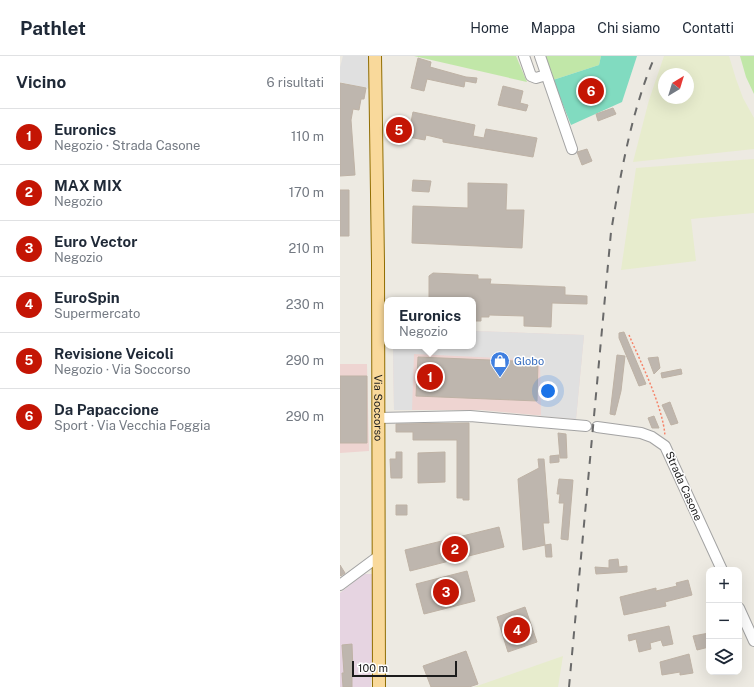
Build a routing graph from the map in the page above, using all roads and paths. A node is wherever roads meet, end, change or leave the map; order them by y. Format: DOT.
graph roads {
  1 [pos="375,56"];
  2 [pos="524,56"];
  3 [pos="540,56"];
  4 [pos="546,75"];
  5 [pos="572,149"];
  6 [pos="629,335"];
  7 [pos="378,418"];
  8 [pos="586,426"];
  9 [pos="597,427"];
  10 [pos="665,446"];
  11 [pos="378,556"];
  12 [pos="721,567"];
  13 [pos="340,585"];
  14 [pos="742,615"];
  15 [pos="754,641"];
  16 [pos="379,687"];
  1 -- 7 [label="main road, Via Soccorso"];
  2 -- 4 [label="street"];
  3 -- 4 [label="street"];
  4 -- 5 [label="street"];
  6 -- 10 [label="path"];
  7 -- 8 [label="street"];
  7 -- 11 [label="main road, Via Soccorso"];
  9 -- 10 [label="street, Strada Casone"];
  10 -- 12 [label="street, Strada Casone"];
  11 -- 13 [label="street"];
  11 -- 16 [label="main road, Via Soccorso"];
  14 -- 15 [label="street"];
}
